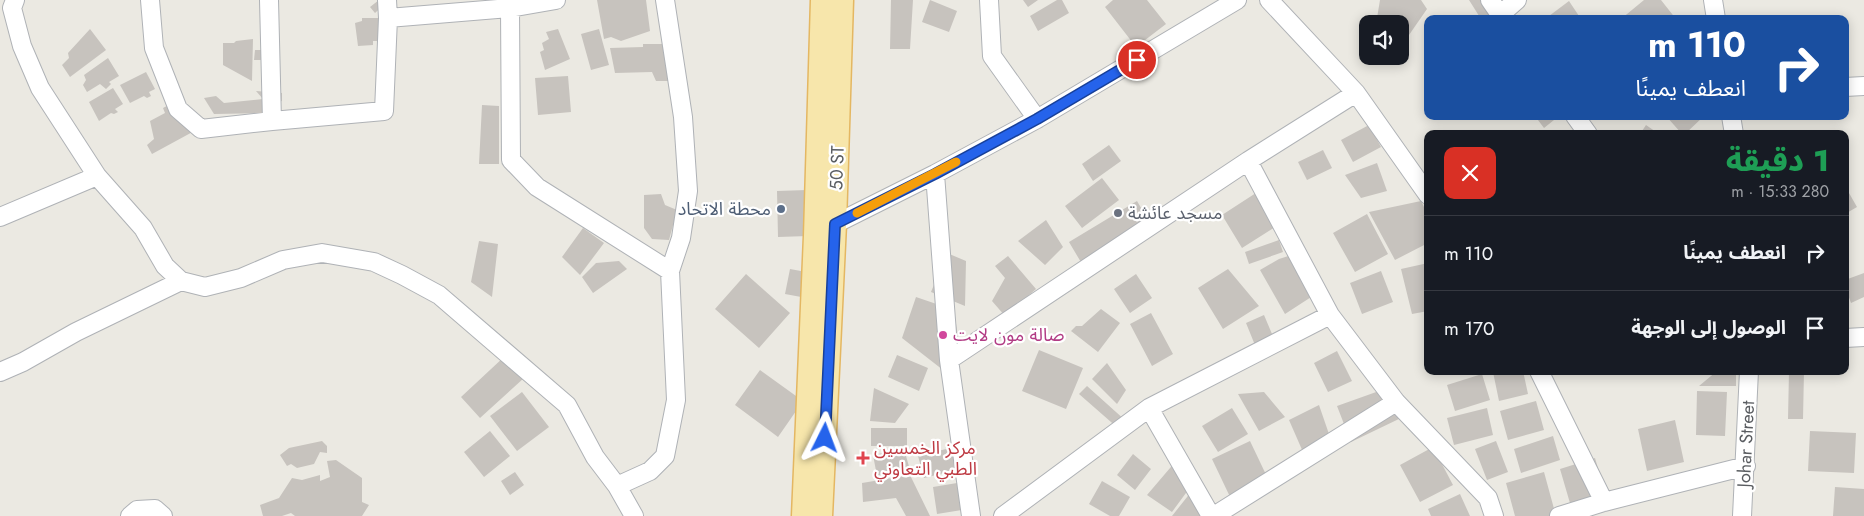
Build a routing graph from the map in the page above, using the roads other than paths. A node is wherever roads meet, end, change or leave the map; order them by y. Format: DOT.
graph roads {
  1 [pos="15,0"];
  2 [pos="150,0"];
  3 [pos="269,0"];
  4 [pos="387,0"];
  5 [pos="556,0"];
  6 [pos="665,0"];
  7 [pos="822,0"];
  8 [pos="842,0"];
  9 [pos="989,0"];
  10 [pos="1237,0"];
  11 [pos="1269,0"];
  12 [pos="1490,0"];
  13 [pos="1517,0"];
  14 [pos="1713,0"];
  15 [pos="510,8"];
  16 [pos="1501,15"];
  17 [pos="1504,15"];
  18 [pos="1715,15"];
  19 [pos="388,18"];
  20 [pos="1864,86"];
  21 [pos="1849,87"];
  22 [pos="1356,93"];
  23 [pos="1037,119"];
  24 [pos="272,120"];
  25 [pos="827,161"];
  26 [pos="1248,161"];
  27 [pos="935,174"];
  28 [pos="97,176"];
  29 [pos="1424,190"];
  30 [pos="0,217"];
  31 [pos="835,224"];
  32 [pos="670,271"];
  33 [pos="181,281"];
  34 [pos="1330,315"];
  35 [pos="1864,337"];
  36 [pos="1849,338"];
  37 [pos="949,360"];
  38 [pos="0,372"];
  39 [pos="1541,375"];
  40 [pos="1749,375"];
  41 [pos="1396,402"];
  42 [pos="1149,408"];
  43 [pos="1746,466"];
  44 [pos="617,486"];
  45 [pos="1604,502"];
  46 [pos="130,516"];
  47 [pos="163,516"];
  48 [pos="634,516"];
  49 [pos="803,516"];
  50 [pos="821,516"];
  51 [pos="971,516"];
  52 [pos="1003,516"];
  53 [pos="1212,516"];
  54 [pos="1494,516"];
  55 [pos="1559,516"];
  56 [pos="1742,516"];
  1 -- 28 [label="street"];
  2 -- 24 [label="street"];
  3 -- 24 [label="street"];
  4 -- 19 [label="street"];
  5 -- 15 [label="street"];
  6 -- 32 [label="street"];
  7 -- 25 [label="main road, 50 ST"];
  8 -- 25 [label="main road, 50 ST"];
  9 -- 23 [label="street"];
  10 -- 23 [label="street"];
  11 -- 22 [label="street"];
  12 -- 16 [label="street"];
  13 -- 17 [label="street"];
  14 -- 18 [label="street"];
  15 -- 19 [label="street"];
  15 -- 32 [label="street"];
  19 -- 24 [label="street"];
  20 -- 21 [label="street"];
  22 -- 26 [label="street"];
  22 -- 29 [label="street"];
  23 -- 27 [label="street"];
  25 -- 31 [label="main road, 50 ST"];
  25 -- 49 [label="main road, 50 ST"];
  26 -- 34 [label="street"];
  26 -- 37 [label="street"];
  27 -- 31 [label="street"];
  27 -- 37 [label="street"];
  28 -- 30 [label="street"];
  28 -- 33 [label="street"];
  31 -- 50 [label="main road, 50 ST"];
  32 -- 44 [label="street"];
  33 -- 38 [label="street"];
  33 -- 44 [label="street"];
  34 -- 41 [label="street"];
  34 -- 42 [label="street"];
  35 -- 36 [label="street"];
  37 -- 51 [label="street"];
  39 -- 45 [label="street"];
  40 -- 43 [label="street, Johar Street"];
  41 -- 53 [label="street"];
  41 -- 54 [label="street"];
  42 -- 52 [label="street"];
  42 -- 53 [label="street"];
  43 -- 45 [label="street"];
  43 -- 56 [label="street, Johar Street"];
  44 -- 48 [label="street"];
  45 -- 55 [label="street"];
  46 -- 47 [label="street"];
}
